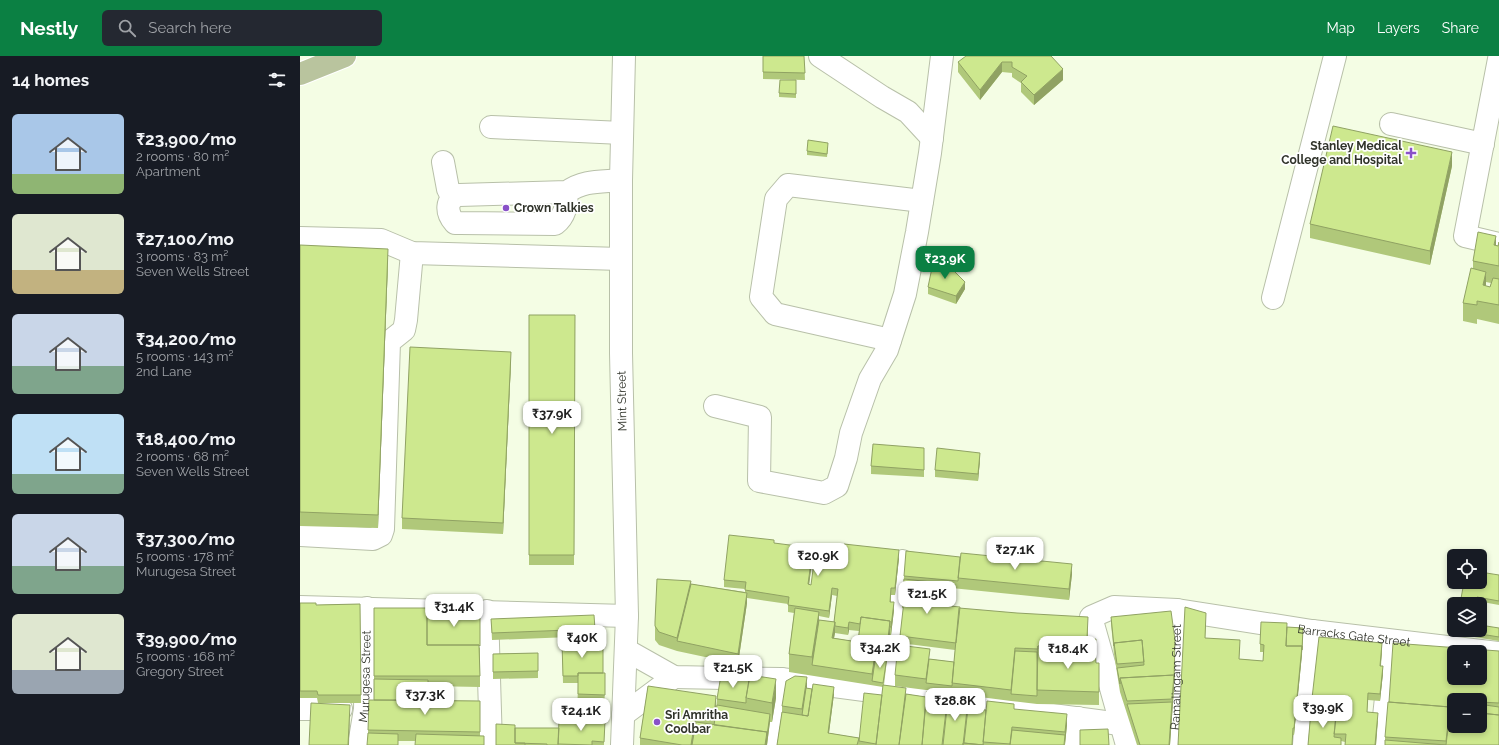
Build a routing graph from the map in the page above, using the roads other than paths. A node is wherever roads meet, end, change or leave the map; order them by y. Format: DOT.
graph roads {
  1 [pos="345,56"];
  2 [pos="624,56"];
  3 [pos="820,56"];
  4 [pos="942,56"];
  5 [pos="1334,56"];
  6 [pos="1499,59"];
  7 [pos="300,74"];
  8 [pos="1391,124"];
  9 [pos="491,127"];
  10 [pos="622,133"];
  11 [pos="1489,134"];
  12 [pos="932,138"];
  13 [pos="443,162"];
  14 [pos="621,180"];
  15 [pos="567,192"];
  16 [pos="452,197"];
  17 [pos="922,202"];
  18 [pos="300,238"];
  19 [pos="1499,244"];
  20 [pos="412,253"];
  21 [pos="621,259"];
  22 [pos="1273,298"];
  23 [pos="890,340"];
  24 [pos="715,406"];
  25 [pos="300,535"];
  26 [pos="902,561"];
  27 [pos="300,607"];
  28 [pos="367,608"];
  29 [pos="1177,610"];
  30 [pos="487,611"];
  31 [pos="626,616"];
  32 [pos="1312,631"];
  33 [pos="1392,641"];
  34 [pos="626,650"];
  35 [pos="1499,653"];
  36 [pos="674,677"];
  37 [pos="781,679"];
  38 [pos="890,692"];
  39 [pos="365,708"];
  40 [pos="300,709"];
  41 [pos="623,715"];
  42 [pos="1078,718"];
  43 [pos="1120,724"];
  44 [pos="359,745"];
  45 [pos="492,745"];
  46 [pos="622,745"];
  47 [pos="773,745"];
  48 [pos="1076,745"];
  49 [pos="1127,745"];
  50 [pos="1173,745"];
  51 [pos="1304,745"];
  52 [pos="1381,745"];
  1 -- 7 [label="main road"];
  2 -- 10 [label="street, Mint Street"];
  3 -- 12 [label="street"];
  4 -- 12 [label="street"];
  5 -- 22 [label="street"];
  6 -- 11 [label="street"];
  8 -- 11 [label="street"];
  9 -- 10 [label="street"];
  10 -- 14 [label="street, Mint Street"];
  11 -- 19 [label="street"];
  12 -- 17 [label="street"];
  13 -- 16 [label="street"];
  14 -- 15 [label="street"];
  14 -- 21 [label="street, Mint Street"];
  15 -- 16 [label="street"];
  15 -- 16 [label="street"];
  17 -- 23 [label="street"];
  17 -- 23 [label="street"];
  18 -- 20 [label="street"];
  20 -- 21 [label="street"];
  20 -- 25 [label="street"];
  21 -- 31 [label="street, Mint Street"];
  23 -- 24 [label="street"];
  26 -- 38 [label="street"];
  27 -- 28 [label="street"];
  28 -- 30 [label="street"];
  28 -- 39 [label="street, Murugesa Street"];
  29 -- 32 [label="street, Barracks Gate Street"];
  29 -- 43 [label="street, Barracks Gate Street"];
  29 -- 50 [label="street, Ramalingam Street"];
  30 -- 31 [label="street"];
  30 -- 45 [label="street"];
  31 -- 34 [label="street, Mint Street"];
  32 -- 33 [label="street, Barracks Gate Street"];
  32 -- 51 [label="street"];
  33 -- 35 [label="street, Barracks Gate Street"];
  33 -- 52 [label="street"];
  34 -- 36 [label="street"];
  34 -- 41 [label="street, Mint Street"];
  36 -- 37 [label="street"];
  36 -- 41 [label="street"];
  37 -- 38 [label="street"];
  37 -- 47 [label="street"];
  38 -- 42 [label="street"];
  39 -- 40 [label="street"];
  39 -- 44 [label="street, Murugesa Street"];
  41 -- 46 [label="street, Mint Street"];
  42 -- 43 [label="street"];
  42 -- 48 [label="street"];
  43 -- 49 [label="street"];
}
